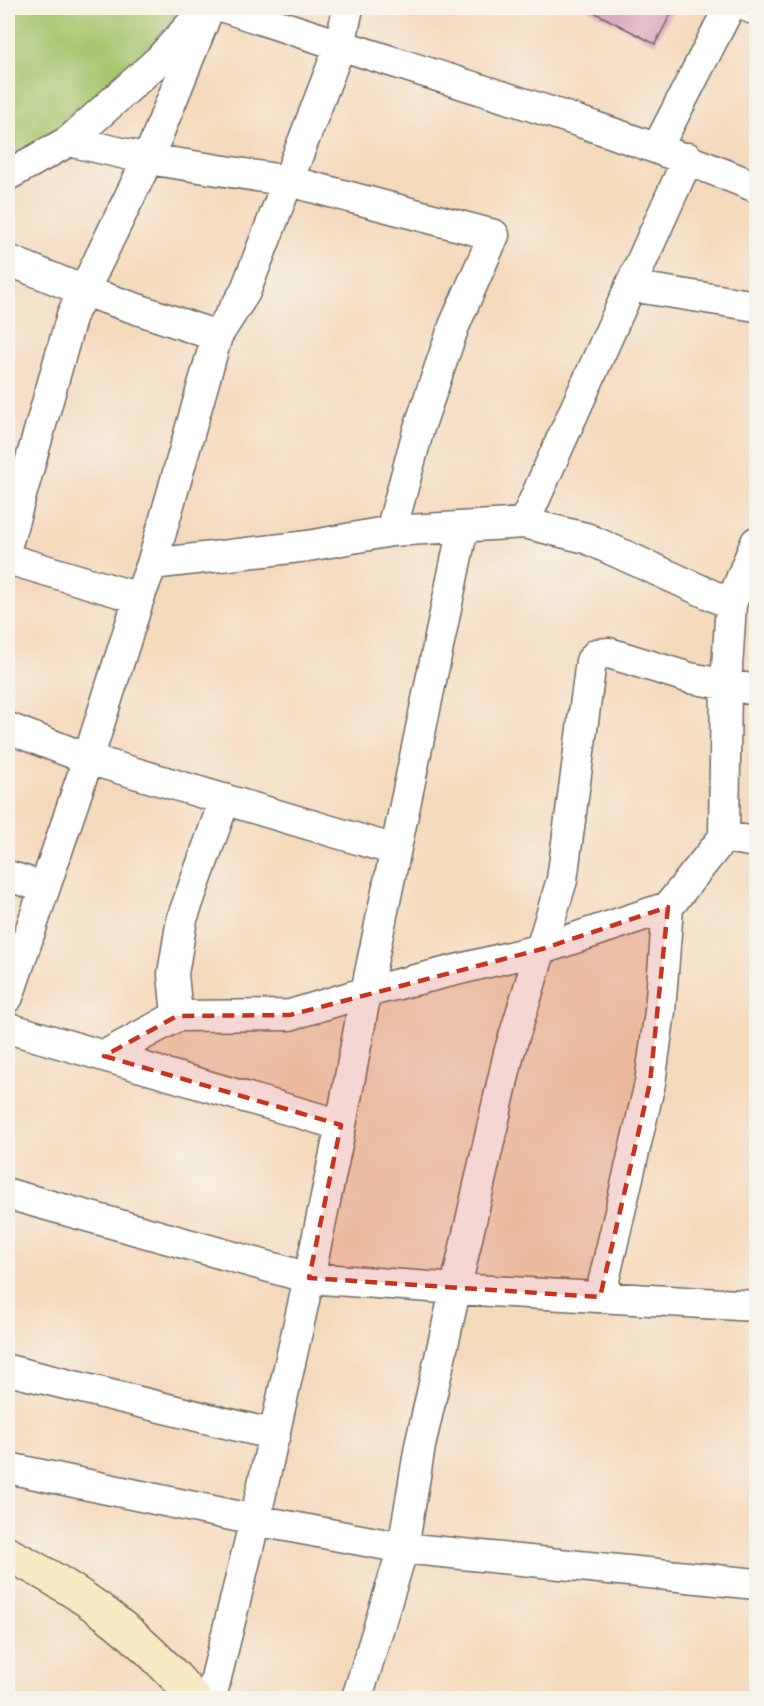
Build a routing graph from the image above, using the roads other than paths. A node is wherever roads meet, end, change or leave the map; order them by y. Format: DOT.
graph roads {
  1 [pos="208,8"];
  2 [pos="226,8"];
  3 [pos="348,8"];
  4 [pos="729,8"];
  5 [pos="751,8"];
  6 [pos="756,10"];
  7 [pos="340,46"];
  8 [pos="69,141"];
  9 [pos="657,148"];
  10 [pos="688,158"];
  11 [pos="148,159"];
  12 [pos="8,175"];
  13 [pos="289,181"];
  14 [pos="756,187"];
  15 [pos="8,260"];
  16 [pos="630,286"];
  17 [pos="84,291"];
  18 [pos="756,306"];
  19 [pos="218,336"];
  20 [pos="524,523"];
  21 [pos="463,527"];
  22 [pos="391,531"];
  23 [pos="8,541"];
  24 [pos="756,542"];
  25 [pos="8,559"];
  26 [pos="152,564"];
  27 [pos="139,598"];
  28 [pos="731,604"];
  29 [pos="726,684"];
  30 [pos="756,690"];
  31 [pos="8,729"];
  32 [pos="88,759"];
  33 [pos="225,799"];
  34 [pos="724,837"];
  35 [pos="756,842"];
  36 [pos="395,850"];
  37 [pos="8,876"];
  38 [pos="43,887"];
  39 [pos="668,907"];
  40 [pos="542,949"];
  41 [pos="366,992"];
  42 [pos="8,997"];
  43 [pos="177,1016"];
  44 [pos="8,1028"];
  45 [pos="104,1056"];
  46 [pos="341,1125"];
  47 [pos="8,1194"];
  48 [pos="309,1278"];
  49 [pos="457,1289"];
  50 [pos="600,1297"];
  51 [pos="756,1306"];
  52 [pos="8,1370"];
  53 [pos="274,1436"];
  54 [pos="8,1468"];
  55 [pos="255,1520"];
  56 [pos="403,1548"];
  57 [pos="8,1554"];
  58 [pos="756,1584"];
  59 [pos="194,1698"];
  60 [pos="211,1698"];
  61 [pos="357,1698"];
  1 -- 8 [label="street"];
  1 -- 11 [label="street"];
  2 -- 7 [label="street"];
  3 -- 7 [label="street"];
  4 -- 9 [label="street"];
  5 -- 6 [label="street"];
  7 -- 9 [label="street"];
  7 -- 13 [label="street"];
  8 -- 11 [label="street"];
  8 -- 12 [label="street"];
  9 -- 10 [label="street"];
  10 -- 14 [label="street"];
  10 -- 16 [label="street"];
  11 -- 13 [label="street"];
  11 -- 17 [label="street"];
  13 -- 19 [label="street"];
  13 -- 22 [label="street"];
  15 -- 17 [label="street"];
  16 -- 18 [label="street"];
  16 -- 20 [label="street"];
  17 -- 19 [label="street"];
  17 -- 23 [label="street"];
  19 -- 26 [label="street"];
  20 -- 21 [label="street"];
  20 -- 28 [label="street"];
  21 -- 22 [label="street"];
  21 -- 36 [label="street"];
  22 -- 26 [label="street"];
  24 -- 28 [label="street"];
  25 -- 27 [label="street"];
  26 -- 27 [label="street"];
  27 -- 32 [label="street"];
  28 -- 29 [label="street"];
  29 -- 30 [label="street"];
  29 -- 34 [label="street"];
  29 -- 40 [label="street"];
  31 -- 32 [label="street"];
  32 -- 33 [label="street"];
  32 -- 38 [label="street"];
  33 -- 36 [label="street"];
  33 -- 43 [label="street"];
  34 -- 35 [label="street"];
  34 -- 39 [label="street"];
  36 -- 41 [label="street"];
  37 -- 38 [label="street"];
  38 -- 42 [label="street"];
  39 -- 40 [label="street"];
  39 -- 50 [label="street"];
  40 -- 41 [label="street"];
  40 -- 49 [label="street"];
  41 -- 43 [label="street"];
  41 -- 46 [label="street"];
  43 -- 45 [label="street"];
  44 -- 45 [label="street"];
  45 -- 46 [label="street"];
  46 -- 48 [label="street"];
  47 -- 48 [label="street"];
  48 -- 49 [label="street"];
  48 -- 53 [label="street"];
  49 -- 50 [label="street"];
  49 -- 56 [label="street"];
  50 -- 51 [label="street"];
  52 -- 53 [label="street"];
  53 -- 55 [label="street"];
  54 -- 55 [label="street"];
  55 -- 56 [label="street"];
  55 -- 60 [label="street"];
  56 -- 58 [label="street"];
  56 -- 61 [label="street"];
  57 -- 59 [label="street"];
}
